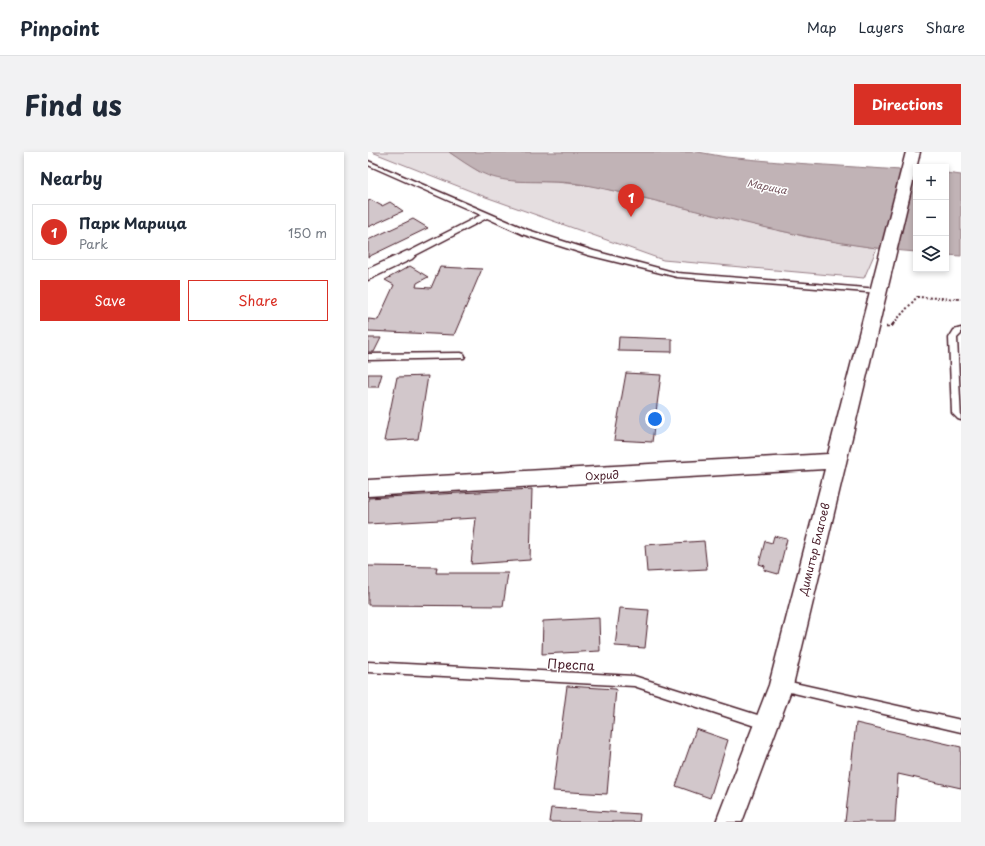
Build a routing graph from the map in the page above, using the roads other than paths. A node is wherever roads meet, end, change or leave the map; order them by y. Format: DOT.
graph roads {
  1 [pos="913,152"];
  2 [pos="368,163"];
  3 [pos="488,214"];
  4 [pos="407,256"];
  5 [pos="368,275"];
  6 [pos="881,281"];
  7 [pos="961,331"];
  8 [pos="461,356"];
  9 [pos="368,357"];
  10 [pos="961,417"];
  11 [pos="837,461"];
  12 [pos="368,488"];
  13 [pos="368,668"];
  14 [pos="781,685"];
  15 [pos="767,724"];
  16 [pos="961,726"];
  17 [pos="729,822"];
  1 -- 6 [label="street, Димитър Благоев"];
  2 -- 3 [label="lane"];
  3 -- 4 [label="lane"];
  3 -- 6 [label="lane"];
  4 -- 5 [label="street"];
  6 -- 11 [label="street, Димитър Благоев"];
  7 -- 10 [label="lane"];
  8 -- 9 [label="lane"];
  11 -- 12 [label="street, Охрид"];
  11 -- 14 [label="street, Димитър Благоев"];
  13 -- 15 [label="lane, Преспа"];
  14 -- 15 [label="street, Димитър Благоев"];
  14 -- 16 [label="lane"];
  15 -- 17 [label="street, Димитър Благоев"];
}
